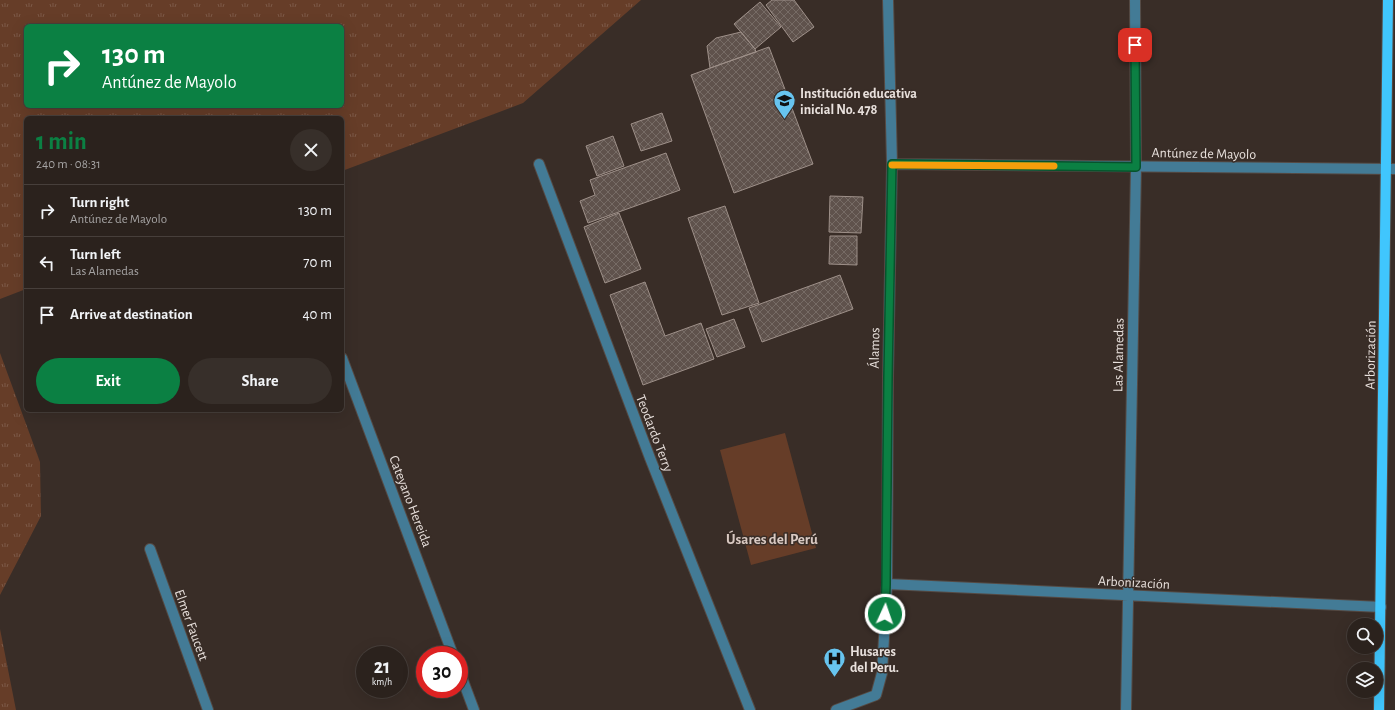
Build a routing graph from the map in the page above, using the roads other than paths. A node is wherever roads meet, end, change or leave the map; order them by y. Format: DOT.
graph roads {
  1 [pos="888,0"];
  2 [pos="1135,0"];
  3 [pos="1388,0"];
  4 [pos="539,164"];
  5 [pos="892,164"];
  6 [pos="1136,167"];
  7 [pos="1390,169"];
  8 [pos="344,363"];
  9 [pos="150,549"];
  10 [pos="886,584"];
  11 [pos="1127,596"];
  12 [pos="1381,607"];
  13 [pos="450,646"];
  14 [pos="468,694"];
  15 [pos="208,710"];
  16 [pos="474,710"];
  17 [pos="750,710"];
  18 [pos="836,710"];
  19 [pos="1126,710"];
  20 [pos="1379,710"];
  1 -- 5 [label="street, Álamos"];
  2 -- 6 [label="street, Las Alamedas"];
  3 -- 7 [label="main road, Arborización"];
  4 -- 17 [label="street, Teodardo Terry"];
  5 -- 6 [label="street, Antúnez de Mayolo"];
  5 -- 10 [label="street, Álamos"];
  6 -- 7 [label="street, Antúnez de Mayolo"];
  6 -- 11 [label="street, Las Alamedas"];
  7 -- 12 [label="main road, Arborización"];
  8 -- 13 [label="street, Cateyano Hereida"];
  9 -- 15 [label="street, Elmer Faucett"];
  10 -- 11 [label="street, Arbonización"];
  10 -- 18 [label="street, Álamos"];
  11 -- 12 [label="street, Arbonización"];
  11 -- 19 [label="street, Las Alamedas"];
  12 -- 20 [label="main road, Arborización"];
  14 -- 16 [label="street"];
}
